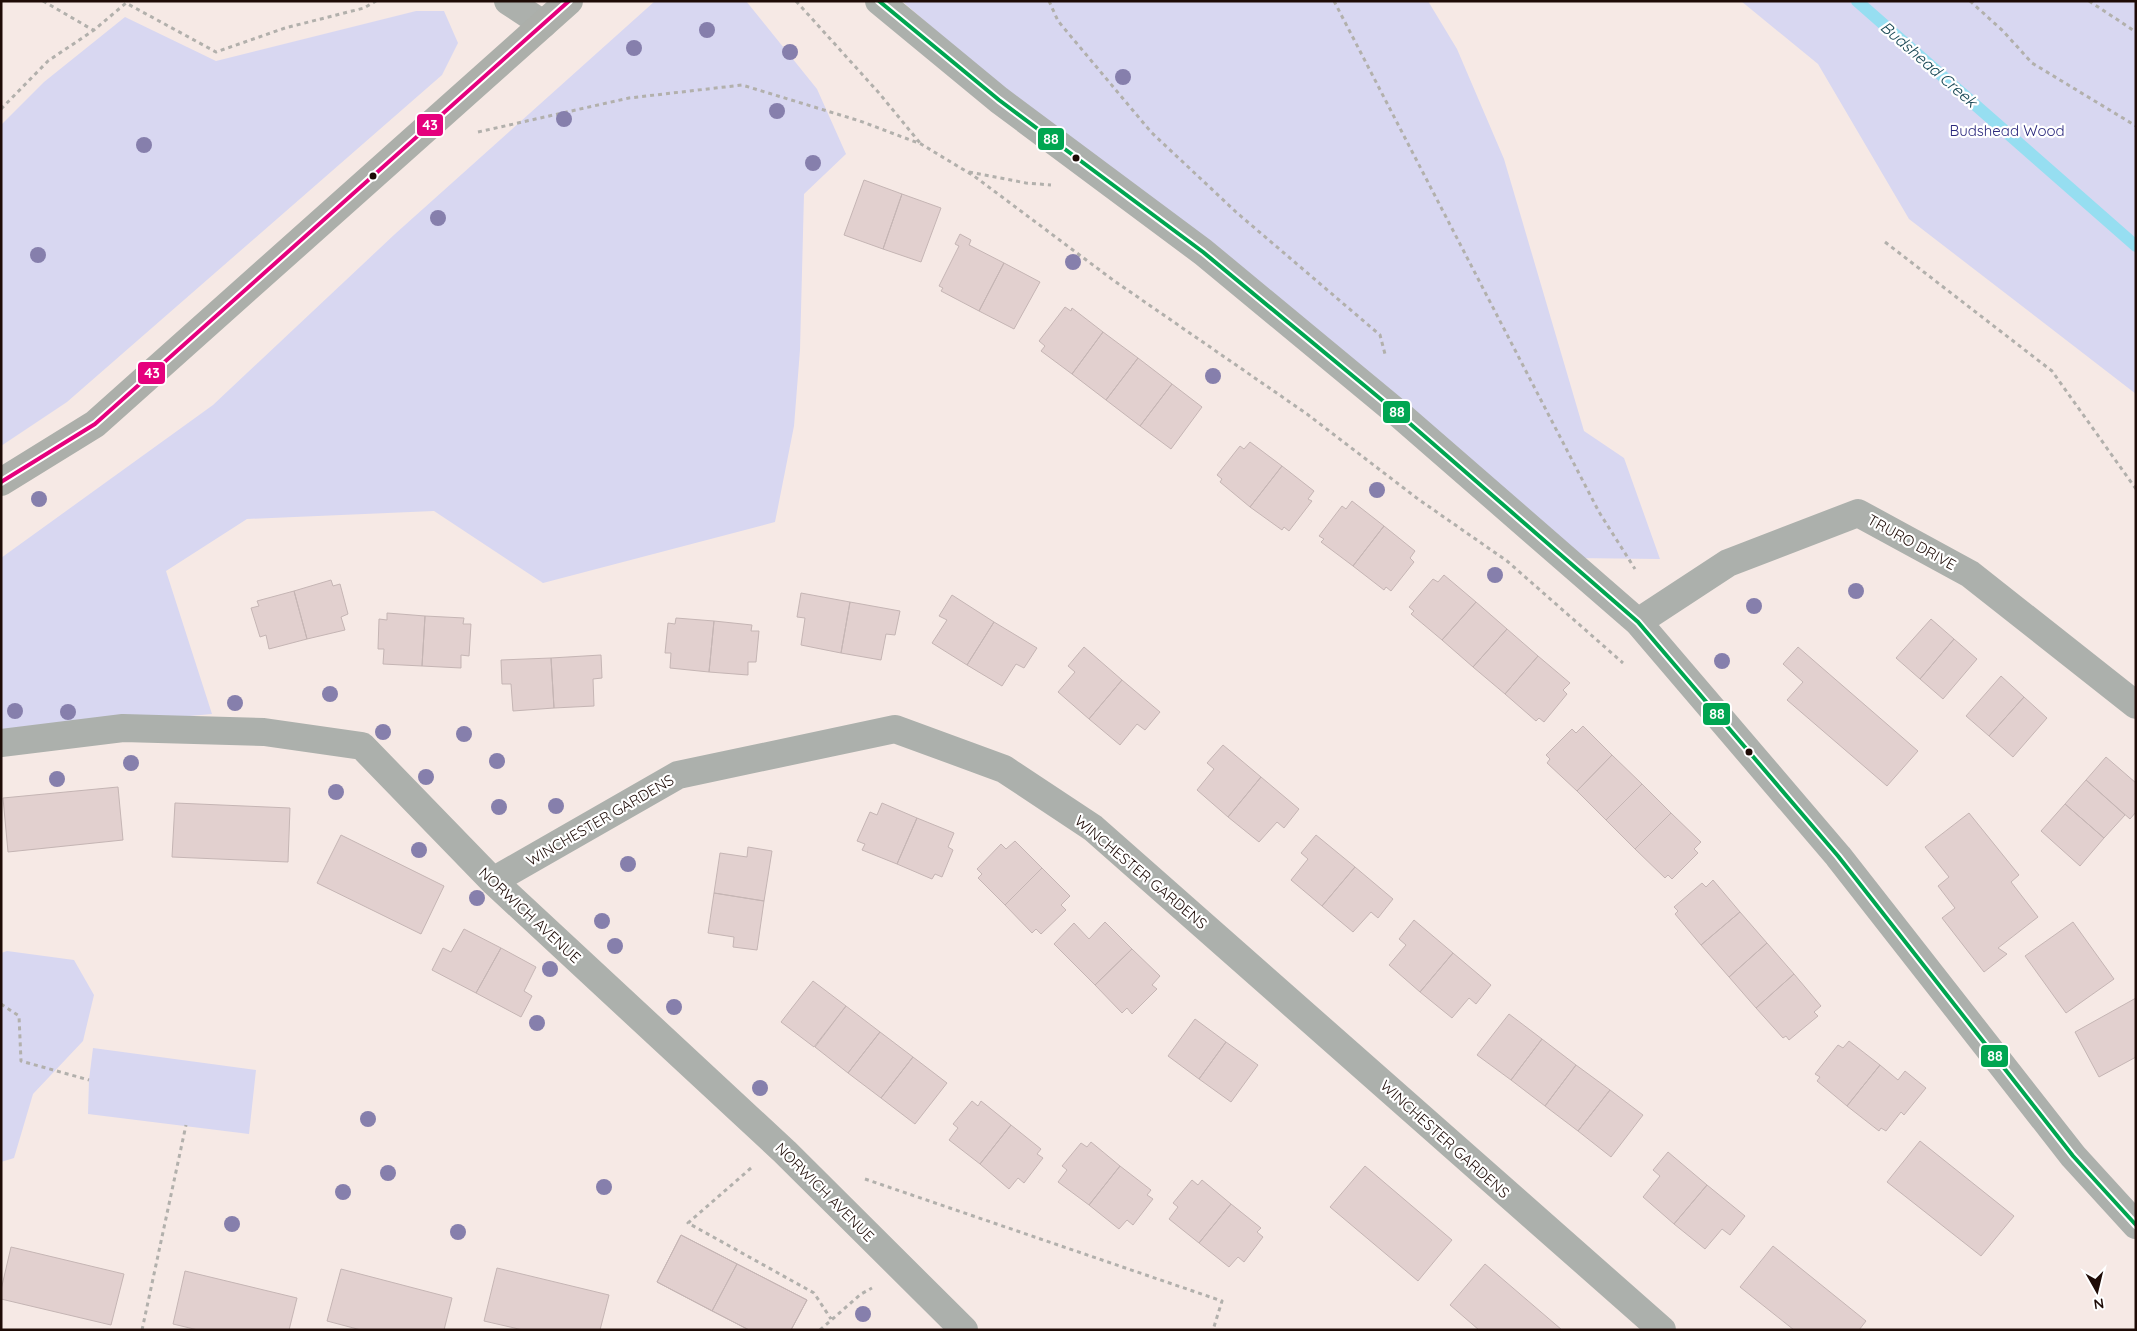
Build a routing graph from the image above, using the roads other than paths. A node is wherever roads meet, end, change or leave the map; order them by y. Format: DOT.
graph roads {
  1 [pos="508,1"];
  2 [pos="569,1"];
  3 [pos="879,1"];
  4 [pos="543,24"];
  5 [pos="1,482"];
  6 [pos="1649,615"];
  7 [pos="2136,705"];
  8 [pos="1,742"];
  9 [pos="493,881"];
  10 [pos="2136,1225"];
  11 [pos="964,1330"];
  12 [pos="1662,1330"];
  1 -- 4 [label="street"];
  2 -- 4 [label="street"];
  3 -- 6 [label="street"];
  4 -- 5 [label="street"];
  6 -- 7 [label="street, TRURO DRIVE"];
  6 -- 10 [label="street"];
  8 -- 9 [label="street, NORWICH AVENUE"];
  9 -- 11 [label="street, NORWICH AVENUE"];
  9 -- 12 [label="street, WINCHESTER GARDENS"];
}
